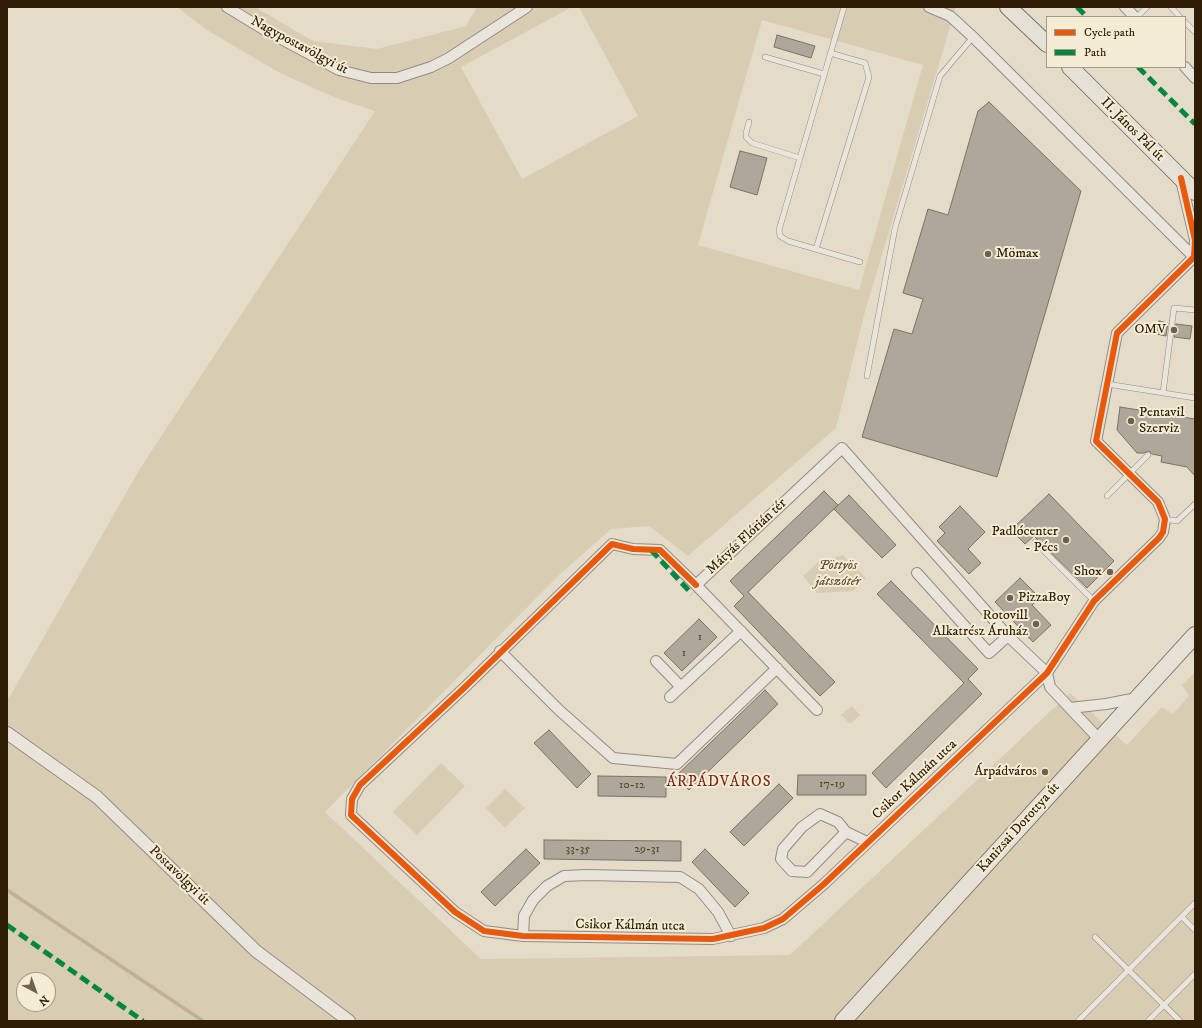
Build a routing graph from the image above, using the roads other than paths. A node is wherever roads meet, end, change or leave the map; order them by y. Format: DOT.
graph roads {
  1 [pos="227,7"];
  2 [pos="844,7"];
  3 [pos="929,7"];
  4 [pos="1008,7"];
  5 [pos="1125,7"];
  6 [pos="1147,7"];
  7 [pos="1171,7"];
  8 [pos="525,8"];
  9 [pos="1135,16"];
  10 [pos="1137,16"];
  11 [pos="1179,16"];
  12 [pos="1186,23"];
  13 [pos="1195,32"];
  14 [pos="973,37"];
  15 [pos="1046,43"];
  16 [pos="830,53"];
  17 [pos="765,57"];
  18 [pos="1071,68"];
  19 [pos="1186,68"];
  20 [pos="824,74"];
  21 [pos="1195,78"];
  22 [pos="749,122"];
  23 [pos="800,158"];
  24 [pos="1181,178"];
  25 [pos="1195,192"];
  26 [pos="816,249"];
  27 [pos="1195,258"];
  28 [pos="860,262"];
  29 [pos="1195,310"];
  30 [pos="867,376"];
  31 [pos="1106,384"];
  32 [pos="1163,393"];
  33 [pos="1195,398"];
  34 [pos="1148,455"];
  35 [pos="1129,474"];
  36 [pos="1107,496"];
  37 [pos="1195,504"];
  38 [pos="1165,520"];
  39 [pos="1035,542"];
  40 [pos="917,573"];
  41 [pos="696,585"];
  42 [pos="1094,601"];
  43 [pos="741,631"];
  44 [pos="1195,634"];
  45 [pos="1008,636"];
  46 [pos="500,651"];
  47 [pos="656,661"];
  48 [pos="777,668"];
  49 [pos="1047,673"];
  50 [pos="681,687"];
  51 [pos="670,697"];
  52 [pos="1137,698"];
  53 [pos="1070,708"];
  54 [pos="817,710"];
  55 [pos="7,733"];
  56 [pos="1099,738"];
  57 [pos="846,832"];
  58 [pos="867,842"];
  59 [pos="1195,903"];
  60 [pos="1182,917"];
  61 [pos="1195,930"];
  62 [pos="523,936"];
  63 [pos="731,936"];
  64 [pos="1095,937"];
  65 [pos="1129,970"];
  66 [pos="1195,974"];
  67 [pos="1164,1005"];
  68 [pos="349,1021"];
  69 [pos="843,1021"];
  70 [pos="1078,1021"];
  71 [pos="1148,1021"];
  72 [pos="1180,1021"];
  1 -- 8 [label="street, Nagypostavölgyi út"];
  2 -- 16 [label="lane"];
  3 -- 14 [label="street"];
  4 -- 15 [label="main road"];
  5 -- 9 [label="street"];
  6 -- 10 [label="lane"];
  7 -- 11 [label="lane"];
  12 -- 13 [label="lane"];
  14 -- 27 [label="street"];
  14 -- 30 [label="lane"];
  16 -- 20 [label="lane"];
  16 -- 26 [label="lane"];
  17 -- 20 [label="lane"];
  18 -- 24 [label="main road, II. János Pál út"];
  19 -- 21 [label="street"];
  20 -- 23 [label="lane"];
  22 -- 23 [label="lane"];
  23 -- 26 [label="lane"];
  24 -- 25 [label="main road, II. János Pál út"];
  24 -- 27 [label="street"];
  26 -- 28 [label="lane"];
  27 -- 31 [label="street"];
  29 -- 32 [label="lane"];
  31 -- 32 [label="lane"];
  31 -- 35 [label="street"];
  32 -- 33 [label="lane"];
  34 -- 35 [label="lane"];
  35 -- 36 [label="lane"];
  35 -- 38 [label="street"];
  37 -- 38 [label="lane"];
  38 -- 42 [label="street, Csikor Kálmán utca"];
  39 -- 42 [label="lane"];
  40 -- 45 [label="street"];
  41 -- 43 [label="street, Mátyás Flórián tér"];
  41 -- 45 [label="street, Mátyás Flórián tér"];
  41 -- 46 [label="street"];
  42 -- 49 [label="street, Csikor Kálmán utca"];
  43 -- 48 [label="street, Mátyás Flórián tér"];
  43 -- 50 [label="street"];
  44 -- 52 [label="main road, Kanizsai Dorottya út"];
  45 -- 49 [label="street"];
  46 -- 48 [label="street"];
  46 -- 62 [label="street, Csikor Kálmán utca"];
  47 -- 50 [label="street"];
  48 -- 54 [label="street, Mátyás Flórián tér"];
  49 -- 53 [label="street"];
  49 -- 58 [label="street, Csikor Kálmán utca"];
  50 -- 51 [label="street"];
  52 -- 53 [label="street"];
  52 -- 56 [label="main road, Kanizsai Dorottya út"];
  53 -- 56 [label="street"];
  55 -- 68 [label="street, Postavölgyi út"];
  56 -- 69 [label="main road, Kanizsai Dorottya út"];
  57 -- 57 [label="street"];
  57 -- 58 [label="street"];
  58 -- 63 [label="street, Csikor Kálmán utca"];
  59 -- 60 [label="lane"];
  60 -- 61 [label="lane"];
  60 -- 65 [label="lane"];
  62 -- 63 [label="street, Csikor Kálmán utca"];
  62 -- 63 [label="street"];
  64 -- 65 [label="lane"];
  65 -- 67 [label="lane"];
  65 -- 70 [label="lane"];
  66 -- 67 [label="lane"];
  67 -- 71 [label="lane"];
  67 -- 72 [label="lane"];
}
